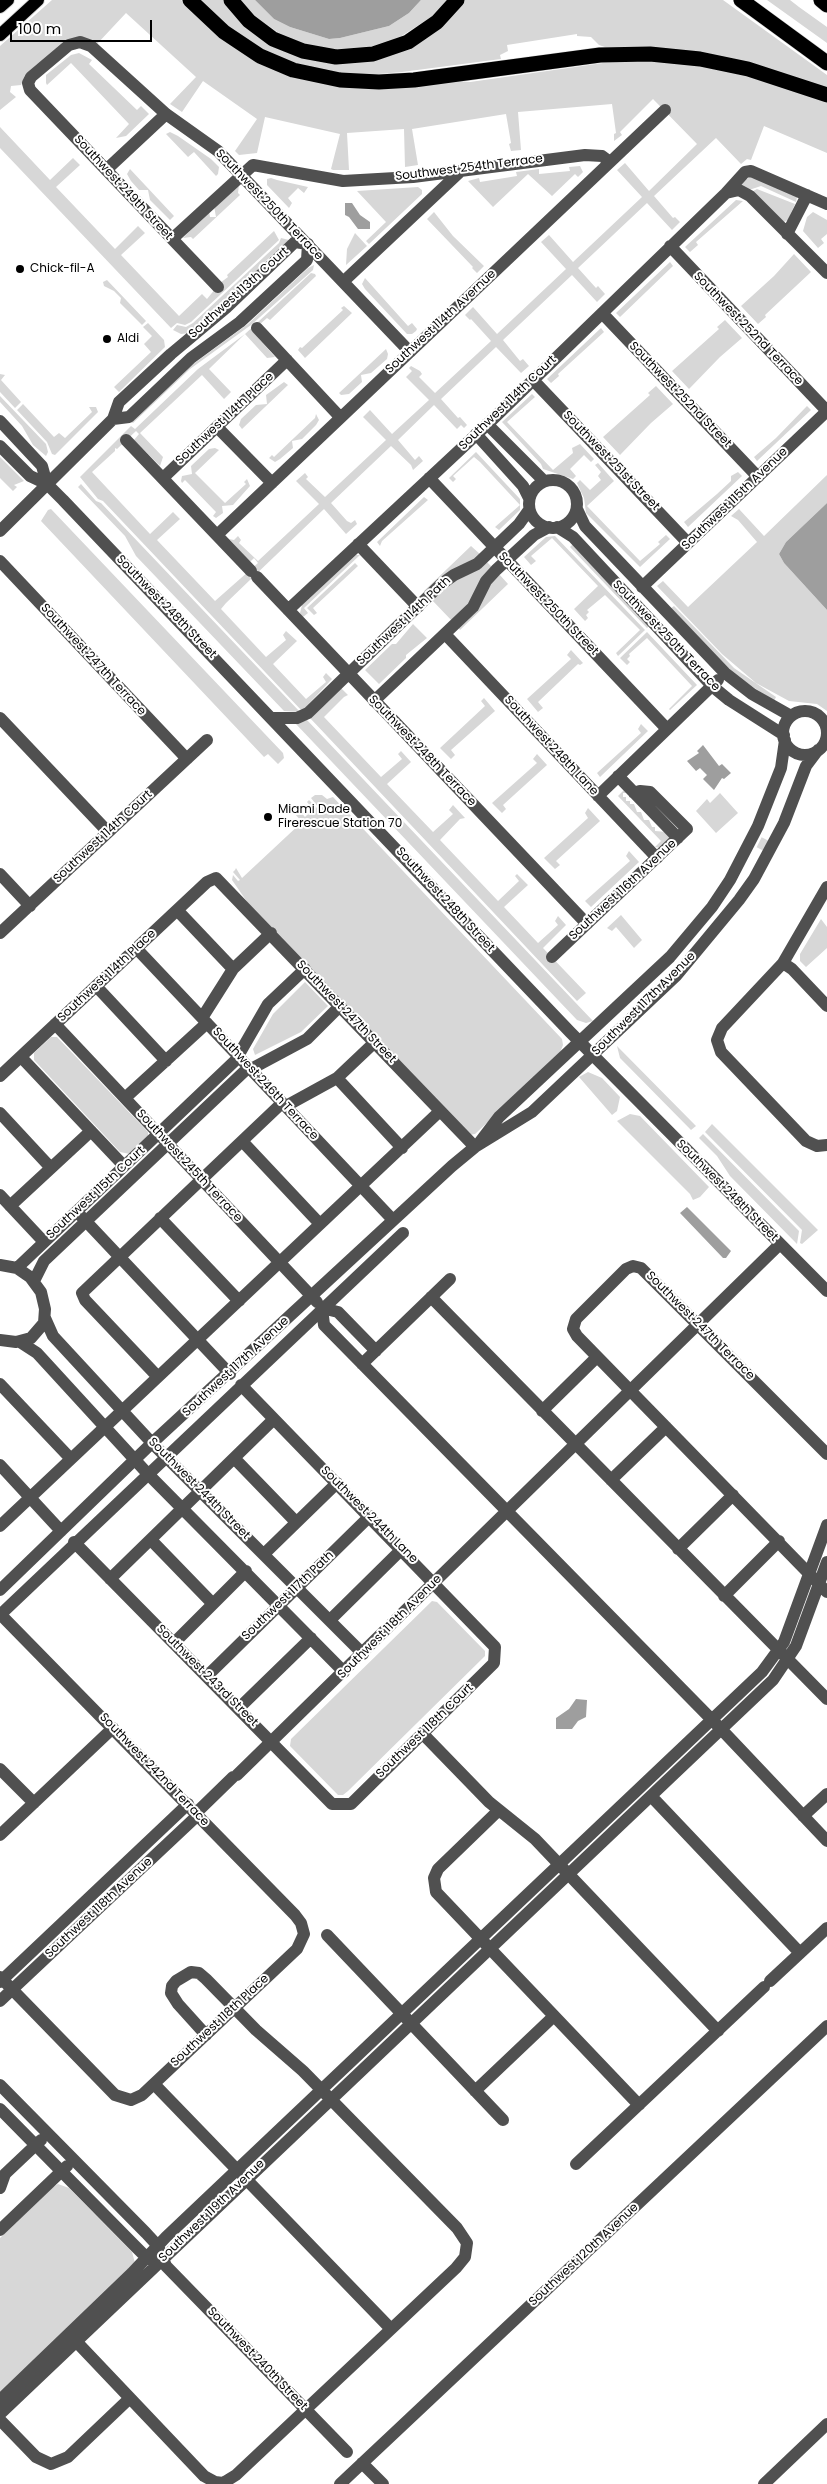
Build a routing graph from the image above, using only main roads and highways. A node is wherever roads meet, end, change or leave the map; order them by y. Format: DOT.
graph roads {
  1 [pos="8,0"];
  2 [pos="38,0"];
  3 [pos="190,0"];
  4 [pos="231,0"];
  5 [pos="457,0"];
  6 [pos="741,0"];
  7 [pos="820,0"];
  8 [pos="827,5"];
  9 [pos="0,7"];
  10 [pos="0,35"];
  11 [pos="827,63"];
  12 [pos="827,95"];
  1 -- 9 [label="main road"];
  2 -- 10 [label="main road"];
  3 -- 12 [label="highway"];
  4 -- 5 [label="highway"];
  6 -- 11 [label="highway"];
  7 -- 8 [label="highway"];
}
